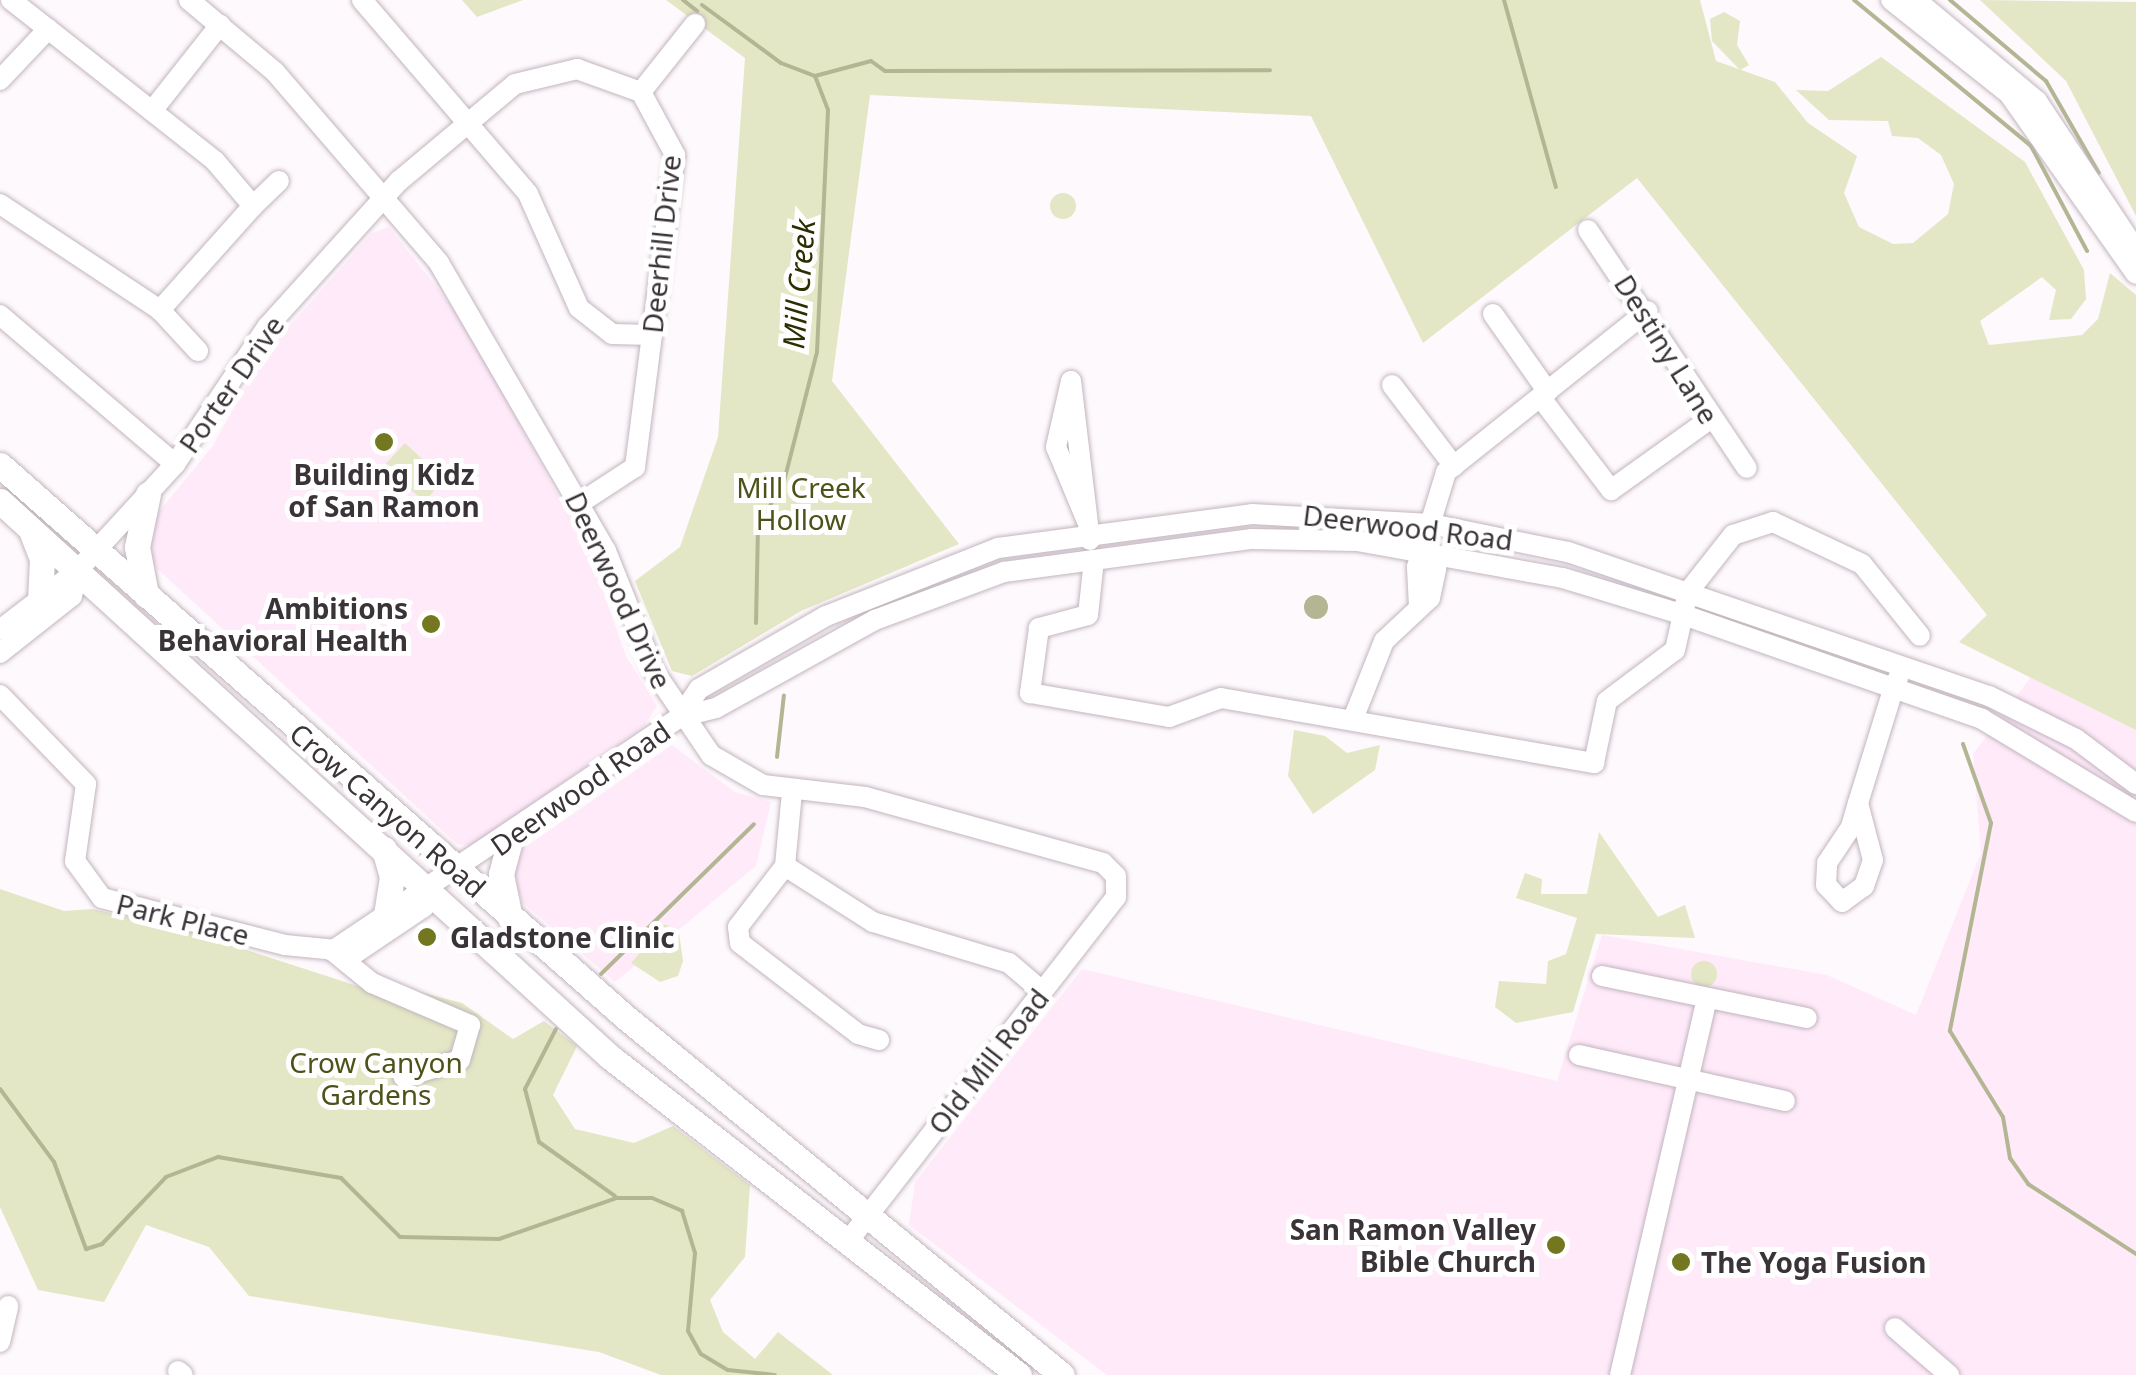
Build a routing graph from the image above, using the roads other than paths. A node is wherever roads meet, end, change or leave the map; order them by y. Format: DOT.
graph roads {
  1 [pos="11,0"];
  2 [pos="189,0"];
  3 [pos="362,0"];
  4 [pos="1890,0"];
  5 [pos="1916,0"];
  6 [pos="695,24"];
  7 [pos="220,25"];
  8 [pos="48,30"];
  9 [pos="0,80"];
  10 [pos="641,92"];
  11 [pos="152,111"];
  12 [pos="467,119"];
  13 [pos="280,182"];
  14 [pos="382,198"];
  15 [pos="0,204"];
  16 [pos="252,206"];
  17 [pos="1588,230"];
  18 [pos="2136,250"];
  19 [pos="2136,274"];
  20 [pos="160,310"];
  21 [pos="1648,311"];
  22 [pos="0,314"];
  23 [pos="1493,314"];
  24 [pos="652,335"];
  25 [pos="198,351"];
  26 [pos="1392,385"];
  27 [pos="1545,395"];
  28 [pos="1710,418"];
  29 [pos="0,464"];
  30 [pos="175,464"];
  31 [pos="1454,466"];
  32 [pos="1747,468"];
  33 [pos="148,494"];
  34 [pos="0,501"];
  35 [pos="580,502"];
  36 [pos="1432,524"];
  37 [pos="1088,526"];
  38 [pos="30,528"];
  39 [pos="1428,550"];
  40 [pos="96,551"];
  41 [pos="1093,558"];
  42 [pos="78,570"];
  43 [pos="1688,592"];
  44 [pos="146,595"];
  45 [pos="40,601"];
  46 [pos="1681,614"];
  47 [pos="0,630"];
  48 [pos="1920,636"];
  49 [pos="0,652"];
  50 [pos="1902,668"];
  51 [pos="1893,690"];
  52 [pos="0,695"];
  53 [pos="680,717"];
  54 [pos="1353,719"];
  55 [pos="2136,784"];
  56 [pos="792,792"];
  57 [pos="1858,803"];
  58 [pos="2136,812"];
  59 [pos="511,837"];
  60 [pos="384,849"];
  61 [pos="785,866"];
  62 [pos="459,874"];
  63 [pos="1116,876"];
  64 [pos="431,892"];
  65 [pos="386,914"];
  66 [pos="510,918"];
  67 [pos="332,951"];
  68 [pos="1602,976"];
  69 [pos="1042,990"];
  70 [pos="1707,999"];
  71 [pos="1808,1018"];
  72 [pos="880,1040"];
  73 [pos="1579,1054"];
  74 [pos="404,1078"];
  75 [pos="1688,1078"];
  76 [pos="1785,1101"];
  77 [pos="867,1219"];
  78 [pos="847,1242"];
  79 [pos="8,1306"];
  80 [pos="1894,1328"];
  81 [pos="0,1342"];
  82 [pos="1019,1375"];
  83 [pos="1062,1375"];
  84 [pos="1620,1375"];
  85 [pos="1950,1375"];
  1 -- 8 [label="street"];
  2 -- 7 [label="street, Deerwood Drive"];
  3 -- 12 [label="street"];
  4 -- 19 [label="street"];
  5 -- 18 [label="street"];
  6 -- 10 [label="street"];
  7 -- 11 [label="street"];
  7 -- 14 [label="street, Deerwood Drive"];
  8 -- 9 [label="street"];
  8 -- 11 [label="street"];
  10 -- 12 [label="street"];
  10 -- 24 [label="street, Deerhill Drive"];
  11 -- 16 [label="street"];
  12 -- 14 [label="street"];
  12 -- 24 [label="street"];
  13 -- 16 [label="street"];
  14 -- 30 [label="street, Porter Drive"];
  14 -- 35 [label="street, Deerwood Drive"];
  15 -- 20 [label="street"];
  16 -- 20 [label="street"];
  17 -- 21 [label="street, Destiny Lane"];
  20 -- 25 [label="street"];
  21 -- 27 [label="street"];
  21 -- 28 [label="street, Destiny Lane"];
  22 -- 30 [label="street"];
  23 -- 27 [label="street"];
  24 -- 35 [label="street, Deerhill Drive"];
  26 -- 31 [label="street"];
  27 -- 28 [label="street"];
  27 -- 31 [label="street"];
  28 -- 32 [label="street, Destiny Lane"];
  29 -- 40 [label="main road, Crow Canyon Road"];
  30 -- 33 [label="street, Porter Drive"];
  31 -- 36 [label="street"];
  33 -- 40 [label="street, Porter Drive"];
  33 -- 44 [label="main road"];
  34 -- 38 [label="main road, Crow Canyon Road"];
  35 -- 53 [label="street, Deerwood Drive"];
  36 -- 37 [label="street, Deerwood Road"];
  36 -- 39 [label="street"];
  36 -- 43 [label="street, Deerwood Road"];
  37 -- 37 [label="street"];
  37 -- 41 [label="street"];
  37 -- 53 [label="street, Deerwood Road"];
  38 -- 42 [label="main road, Crow Canyon Road"];
  38 -- 45 [label="main road"];
  39 -- 41 [label="street, Deerwood Road"];
  39 -- 46 [label="street, Deerwood Road"];
  39 -- 54 [label="street"];
  40 -- 42 [label="street, Porter Drive"];
  40 -- 44 [label="main road, Crow Canyon Road"];
  41 -- 53 [label="street, Deerwood Road"];
  41 -- 54 [label="street"];
  42 -- 45 [label="street"];
  42 -- 49 [label="street"];
  42 -- 60 [label="main road, Crow Canyon Road"];
  43 -- 46 [label="street"];
  43 -- 48 [label="street"];
  43 -- 50 [label="street, Deerwood Road"];
  44 -- 62 [label="main road, Crow Canyon Road"];
  45 -- 47 [label="street"];
  46 -- 51 [label="street, Deerwood Road"];
  46 -- 54 [label="street"];
  50 -- 51 [label="street"];
  50 -- 55 [label="street, Deerwood Road"];
  51 -- 57 [label="street"];
  51 -- 58 [label="street, Deerwood Road"];
  52 -- 67 [label="street, Park Place"];
  53 -- 56 [label="street, Deerwood Drive"];
  53 -- 59 [label="street, Deerwood Road"];
  56 -- 61 [label="street"];
  56 -- 63 [label="street, Deerwood Drive"];
  59 -- 62 [label="street, Deerwood Road"];
  59 -- 66 [label="main road"];
  60 -- 64 [label="main road, Crow Canyon Road"];
  60 -- 65 [label="main road"];
  61 -- 69 [label="street"];
  61 -- 72 [label="street"];
  62 -- 64 [label="street, Deerwood Road"];
  62 -- 66 [label="main road, Crow Canyon Road"];
  63 -- 69 [label="street, Old Mill Road"];
  64 -- 65 [label="street"];
  64 -- 67 [label="street"];
  64 -- 78 [label="main road, Crow Canyon Road"];
  65 -- 67 [label="street"];
  66 -- 77 [label="main road, Crow Canyon Road"];
  67 -- 74 [label="street"];
  68 -- 70 [label="street"];
  69 -- 77 [label="street, Old Mill Road"];
  70 -- 71 [label="street"];
  70 -- 75 [label="street"];
  73 -- 75 [label="street"];
  75 -- 76 [label="street"];
  75 -- 84 [label="street"];
  77 -- 78 [label="street, Old Mill Road"];
  77 -- 83 [label="main road, Crow Canyon Road"];
  78 -- 82 [label="main road, Crow Canyon Road"];
  79 -- 81 [label="street"];
  80 -- 85 [label="street"];
}
